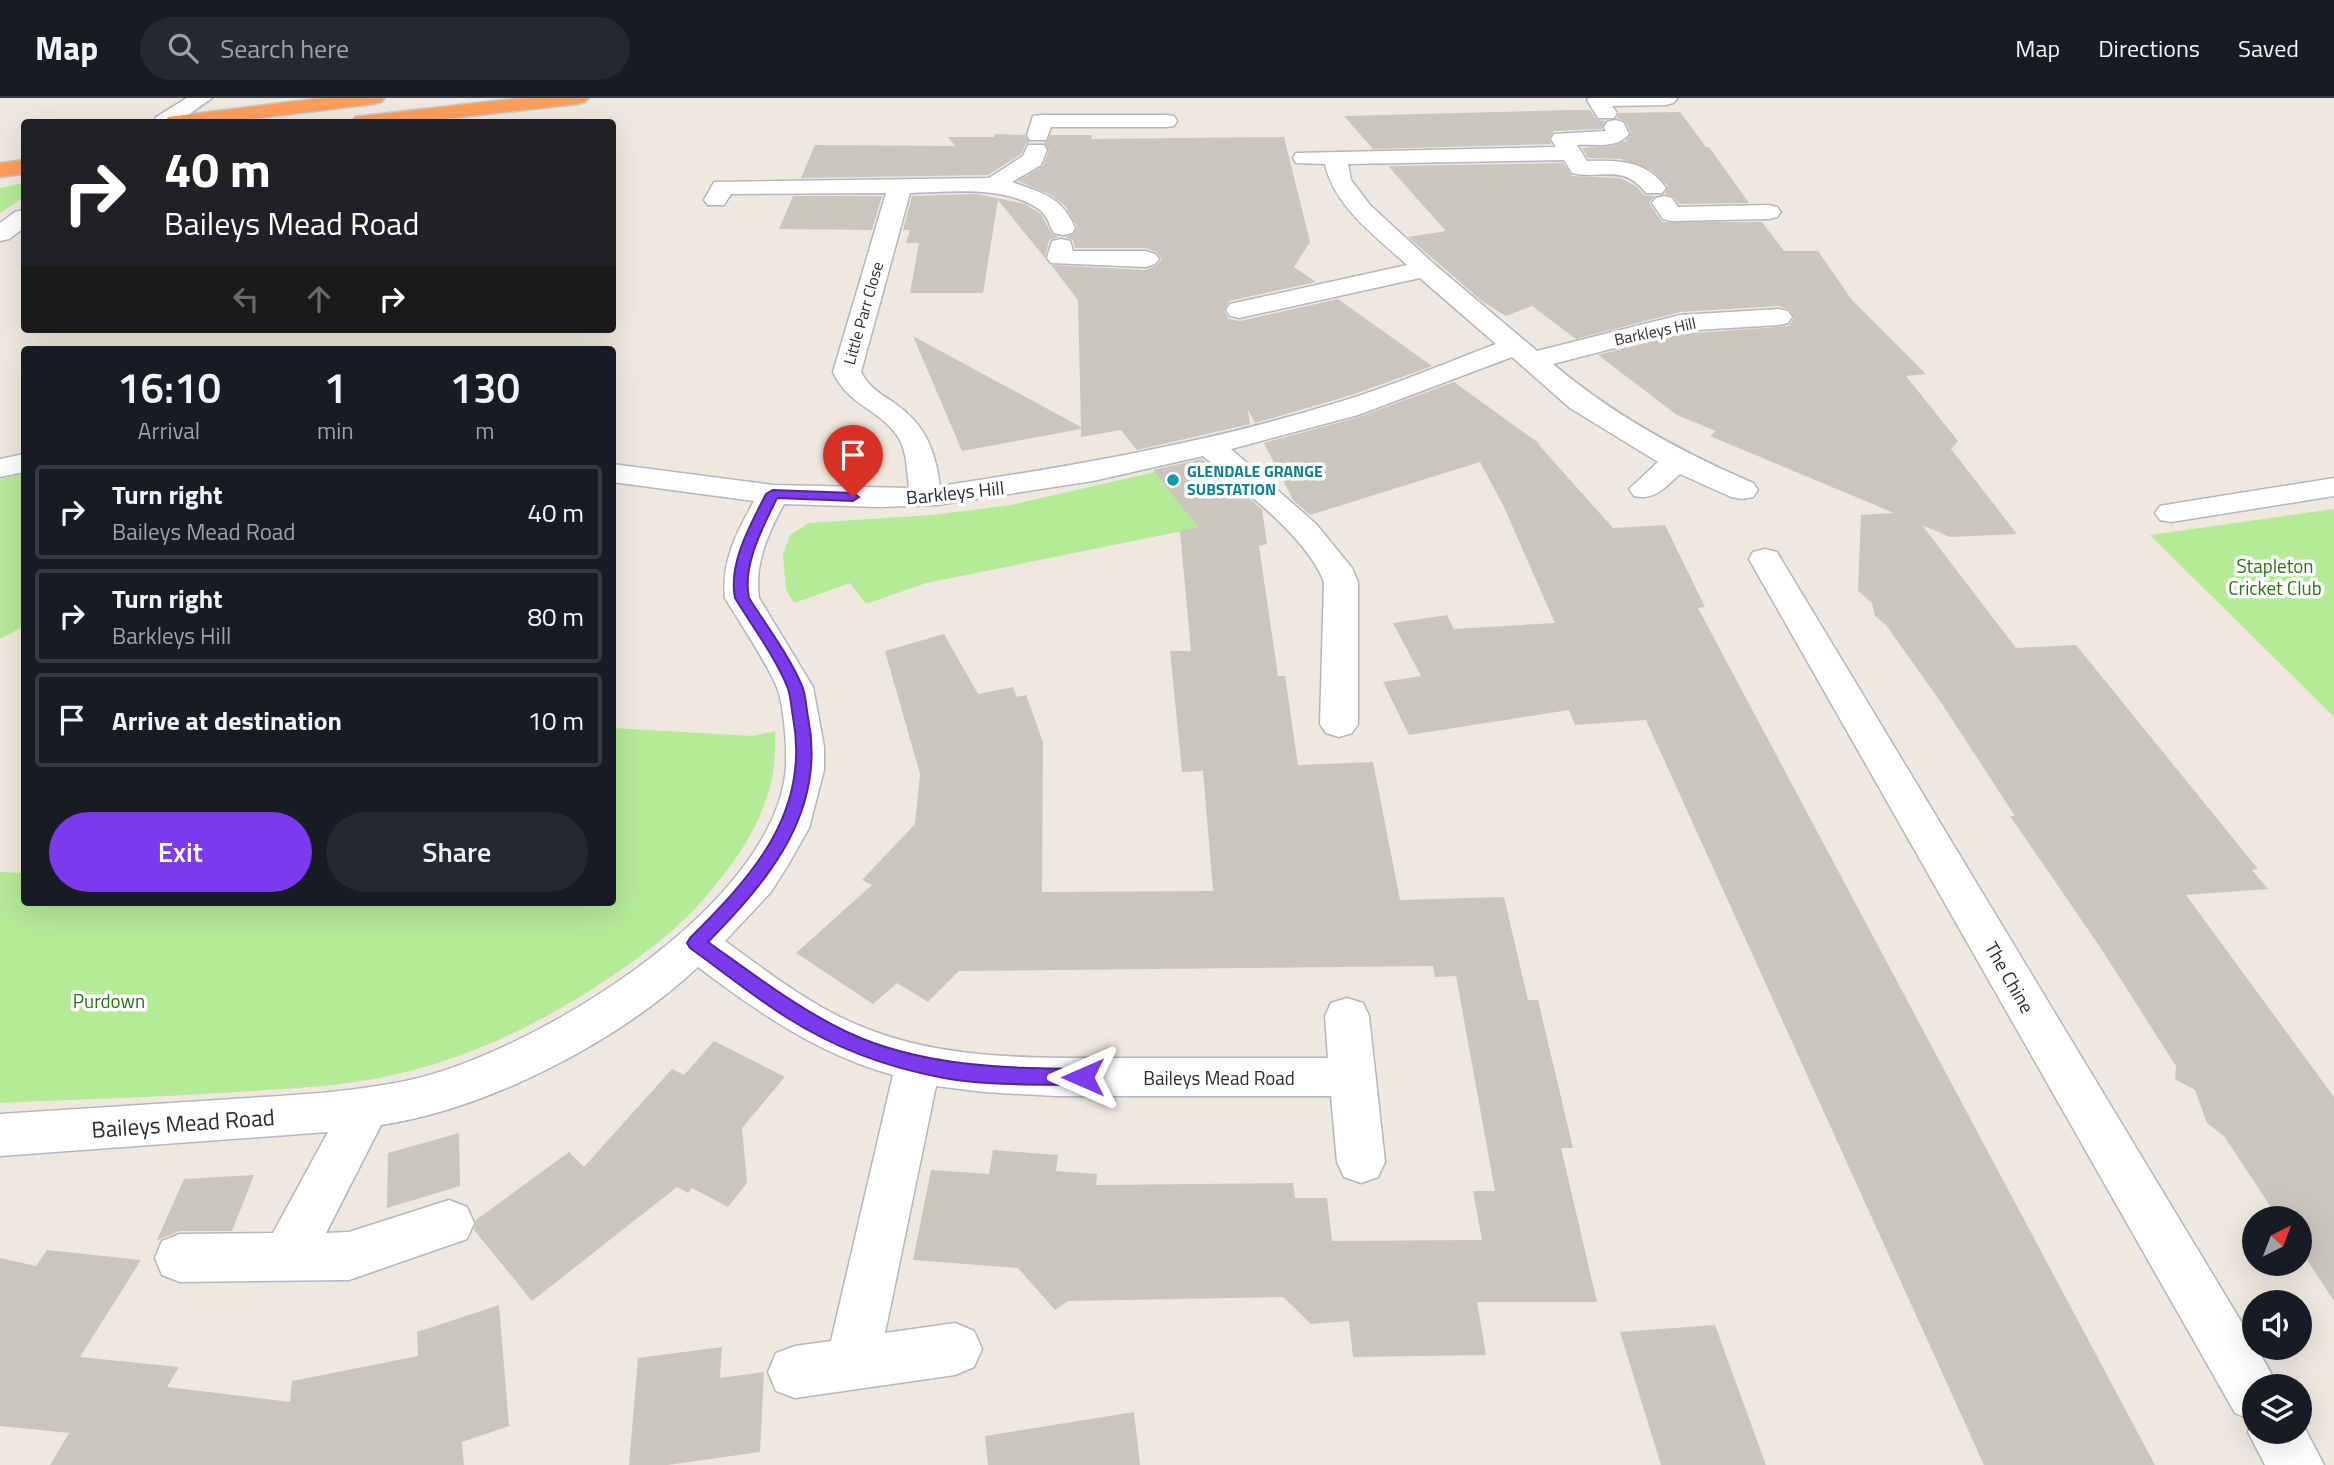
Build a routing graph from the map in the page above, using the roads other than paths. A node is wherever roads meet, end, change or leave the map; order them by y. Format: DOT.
graph roads {
  1 [pos="201,98"];
  2 [pos="374,98"];
  3 [pos="579,98"];
  4 [pos="1666,99"];
  5 [pos="169,119"];
  6 [pos="201,119"];
  7 [pos="390,119"];
  8 [pos="1166,121"];
  9 [pos="1571,153"];
  10 [pos="1304,158"];
  11 [pos="1335,158"];
  12 [pos="21,166"];
  13 [pos="0,170"];
  14 [pos="900,186"];
  15 [pos="999,186"];
  16 [pos="716,200"];
  17 [pos="1769,212"];
  18 [pos="21,219"];
  19 [pos="0,233"];
  20 [pos="1146,259"];
  21 [pos="1425,268"];
  22 [pos="1239,310"];
  23 [pos="1779,317"];
  24 [pos="1525,353"];
  25 [pos="1210,446"];
  26 [pos="1677,461"];
  27 [pos="21,464"];
  28 [pos="0,468"];
  29 [pos="616,474"];
  30 [pos="2334,487"];
  31 [pos="1645,489"];
  32 [pos="1742,489"];
  33 [pos="773,494"];
  34 [pos="926,497"];
  35 [pos="2171,513"];
  36 [pos="1765,559"];
  37 [pos="1339,724"];
  38 [pos="696,943"];
  39 [pos="1346,1016"];
  40 [pos="918,1064"];
  41 [pos="1353,1077"];
  42 [pos="366,1108"];
  43 [pos="0,1135"];
  44 [pos="1361,1162"];
  45 [pos="449,1223"];
  46 [pos="180,1258"];
  47 [pos="287,1258"];
  48 [pos="955,1349"];
  49 [pos="852,1364"];
  50 [pos="795,1372"];
  51 [pos="2242,1374"];
  52 [pos="2283,1444"];
  53 [pos="2296,1465"];
  1 -- 5 [label="street"];
  2 -- 6 [label="highway"];
  3 -- 7 [label="highway"];
  4 -- 9 [label="street"];
  8 -- 15 [label="street"];
  9 -- 11 [label="street"];
  9 -- 17 [label="street"];
  10 -- 11 [label="street"];
  11 -- 21 [label="street"];
  12 -- 13 [label="highway"];
  14 -- 15 [label="street"];
  14 -- 16 [label="street"];
  14 -- 34 [label="street, Little Parr Close"];
  15 -- 20 [label="street"];
  18 -- 19 [label="street"];
  21 -- 22 [label="street"];
  21 -- 24 [label="street"];
  23 -- 24 [label="street, Barkleys Hill"];
  24 -- 25 [label="street, Barkleys Hill"];
  24 -- 26 [label="street"];
  25 -- 34 [label="street, Barkleys Hill"];
  25 -- 37 [label="street"];
  26 -- 31 [label="street"];
  26 -- 32 [label="street"];
  27 -- 28 [label="street"];
  29 -- 33 [label="street, Barkleys Hill"];
  30 -- 35 [label="street"];
  33 -- 34 [label="street, Barkleys Hill"];
  33 -- 38 [label="street, Baileys Mead Road"];
  36 -- 51 [label="street, The Chine"];
  38 -- 40 [label="street, Baileys Mead Road"];
  38 -- 42 [label="street, Baileys Mead Road"];
  39 -- 41 [label="street"];
  40 -- 41 [label="street, Baileys Mead Road"];
  40 -- 49 [label="street"];
  41 -- 44 [label="street"];
  42 -- 43 [label="street, Baileys Mead Road"];
  42 -- 47 [label="street"];
  45 -- 47 [label="street"];
  46 -- 47 [label="street"];
  48 -- 49 [label="street"];
  49 -- 50 [label="street"];
  52 -- 53 [label="street"];
}
